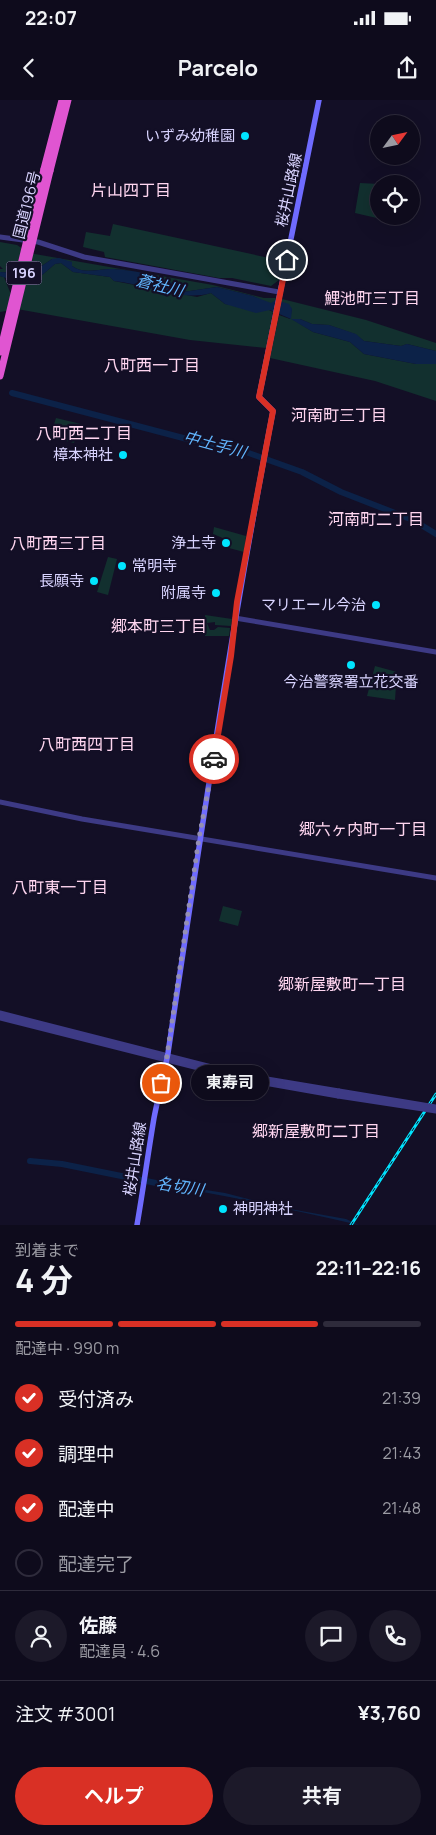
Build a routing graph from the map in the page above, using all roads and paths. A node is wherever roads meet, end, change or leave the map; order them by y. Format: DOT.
graph roads {
  1 [pos="62,100"];
  2 [pos="68,100"];
  3 [pos="319,100"];
  4 [pos="47,170"];
  5 [pos="0,237"];
  6 [pos="279,295"];
  7 [pos="0,352"];
  8 [pos="0,376"];
  9 [pos="235,618"];
  10 [pos="436,652"];
  11 [pos="0,802"];
  12 [pos="199,838"];
  13 [pos="436,878"];
  14 [pos="0,1014"];
  15 [pos="0,1018"];
  16 [pos="167,1058"];
  17 [pos="339,1094"];
  18 [pos="436,1106"];
  19 [pos="436,1111"];
  20 [pos="137,1225"];
  1 -- 4 [label="highway, 国道196号 / 196"];
  2 -- 4 [label="highway, 国道196号 / 196"];
  3 -- 6 [label="main road, 桜井山路線"];
  4 -- 7 [label="highway, 国道196号 / 196, bridge"];
  4 -- 8 [label="highway, 国道196号 / 196, bridge"];
  5 -- 6 [label="street"];
  6 -- 9 [label="main road, 桜井山路線"];
  9 -- 10 [label="street"];
  9 -- 12 [label="main road, 桜井山路線"];
  11 -- 12 [label="street"];
  12 -- 13 [label="street"];
  12 -- 16 [label="main road, 桜井山路線"];
  14 -- 16 [label="street"];
  15 -- 16 [label="street"];
  16 -- 17 [label="street"];
  16 -- 20 [label="main road, 桜井山路線"];
  17 -- 18 [label="street, bridge"];
  17 -- 19 [label="street, bridge"];
}
